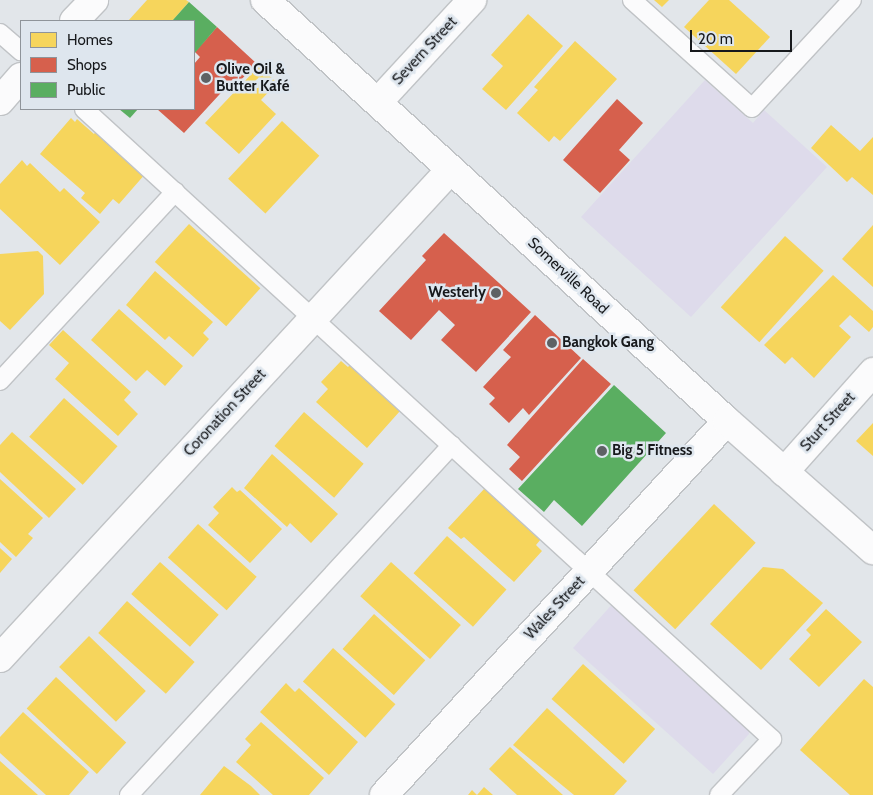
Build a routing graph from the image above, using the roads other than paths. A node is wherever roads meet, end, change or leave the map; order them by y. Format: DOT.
graph roads {
  1 [pos="94,0"];
  2 [pos="265,0"];
  3 [pos="472,0"];
  4 [pos="632,0"];
  5 [pos="852,0"];
  6 [pos="75,20"];
  7 [pos="0,32"];
  8 [pos="20,50"];
  9 [pos="20,78"];
  10 [pos="0,100"];
  11 [pos="378,102"];
  12 [pos="85,110"];
  13 [pos="451,169"];
  14 [pos="175,192"];
  15 [pos="314,316"];
  16 [pos="873,372"];
  17 [pos="0,381"];
  18 [pos="727,421"];
  19 [pos="452,445"];
  20 [pos="784,472"];
  21 [pos="873,550"];
  22 [pos="590,570"];
  23 [pos="0,658"];
  24 [pos="129,795"];
  25 [pos="384,795"];
  26 [pos="719,795"];
  1 -- 6 [label="street"];
  2 -- 11 [label="street, Somerville Road"];
  3 -- 11 [label="street, Severn Street"];
  4 -- 5 [label="lane"];
  7 -- 8 [label="lane"];
  9 -- 10 [label="street"];
  11 -- 13 [label="street, Somerville Road"];
  12 -- 14 [label="lane"];
  13 -- 15 [label="street, Coronation Street"];
  13 -- 18 [label="street, Somerville Road"];
  14 -- 15 [label="lane"];
  14 -- 17 [label="lane"];
  15 -- 19 [label="lane"];
  15 -- 23 [label="street, Coronation Street"];
  16 -- 20 [label="street, Sturt Street"];
  18 -- 20 [label="street, Somerville Road"];
  18 -- 22 [label="street, Wales Street"];
  19 -- 22 [label="lane"];
  19 -- 24 [label="lane"];
  20 -- 21 [label="street, Somerville Road"];
  22 -- 25 [label="street, Wales Street"];
  22 -- 26 [label="lane"];
}
